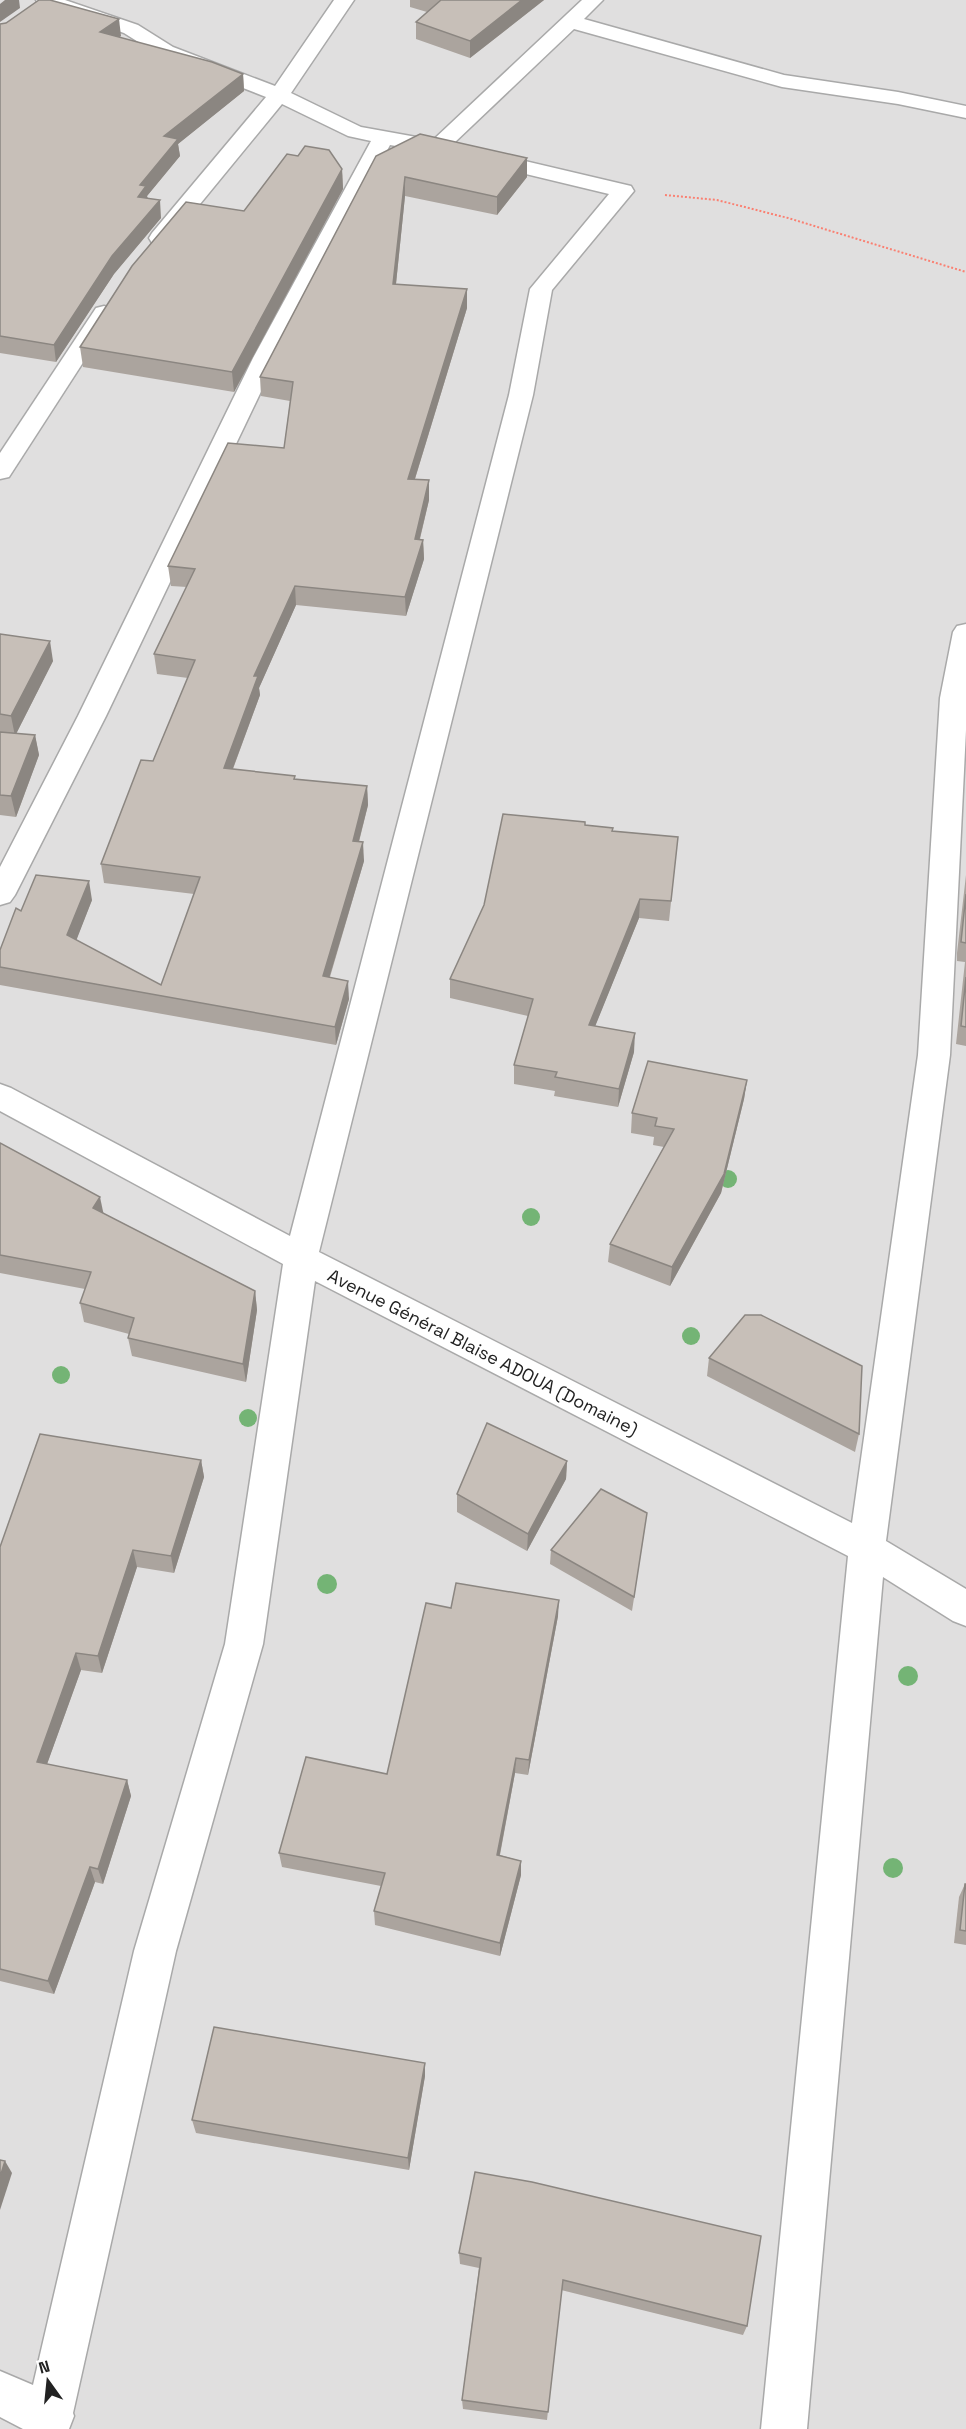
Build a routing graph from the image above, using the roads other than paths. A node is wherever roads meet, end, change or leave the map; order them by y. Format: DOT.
graph roads {
  1 [pos="48,0"];
  2 [pos="344,0"];
  3 [pos="593,0"];
  4 [pos="29,14"];
  5 [pos="570,21"];
  6 [pos="279,95"];
  7 [pos="966,112"];
  8 [pos="383,138"];
  9 [pos="438,147"];
  10 [pos="147,253"];
  11 [pos="112,299"];
  12 [pos="0,472"];
  13 [pos="966,632"];
  14 [pos="0,895"];
  15 [pos="0,1096"];
  16 [pos="301,1258"];
  17 [pos="867,1548"];
  18 [pos="966,1609"];
  19 [pos="0,2394"];
  20 [pos="49,2423"];
  21 [pos="784,2429"];
  1 -- 4 [label="street"];
  1 -- 6 [label="street"];
  2 -- 6 [label="street"];
  3 -- 5 [label="street"];
  5 -- 7 [label="street"];
  5 -- 9 [label="street"];
  6 -- 8 [label="street"];
  6 -- 10 [label="street"];
  8 -- 9 [label="street"];
  8 -- 14 [label="street"];
  9 -- 16 [label="street"];
  11 -- 12 [label="street"];
  13 -- 17 [label="street"];
  15 -- 16 [label="street, Avenue Général Blaise ADOUA (Domaine)"];
  16 -- 17 [label="street, Avenue Général Blaise ADOUA (Domaine)"];
  16 -- 20 [label="street"];
  17 -- 18 [label="street, Avenue Général Blaise ADOUA (Domaine)"];
  17 -- 21 [label="street"];
  19 -- 20 [label="street"];
}
